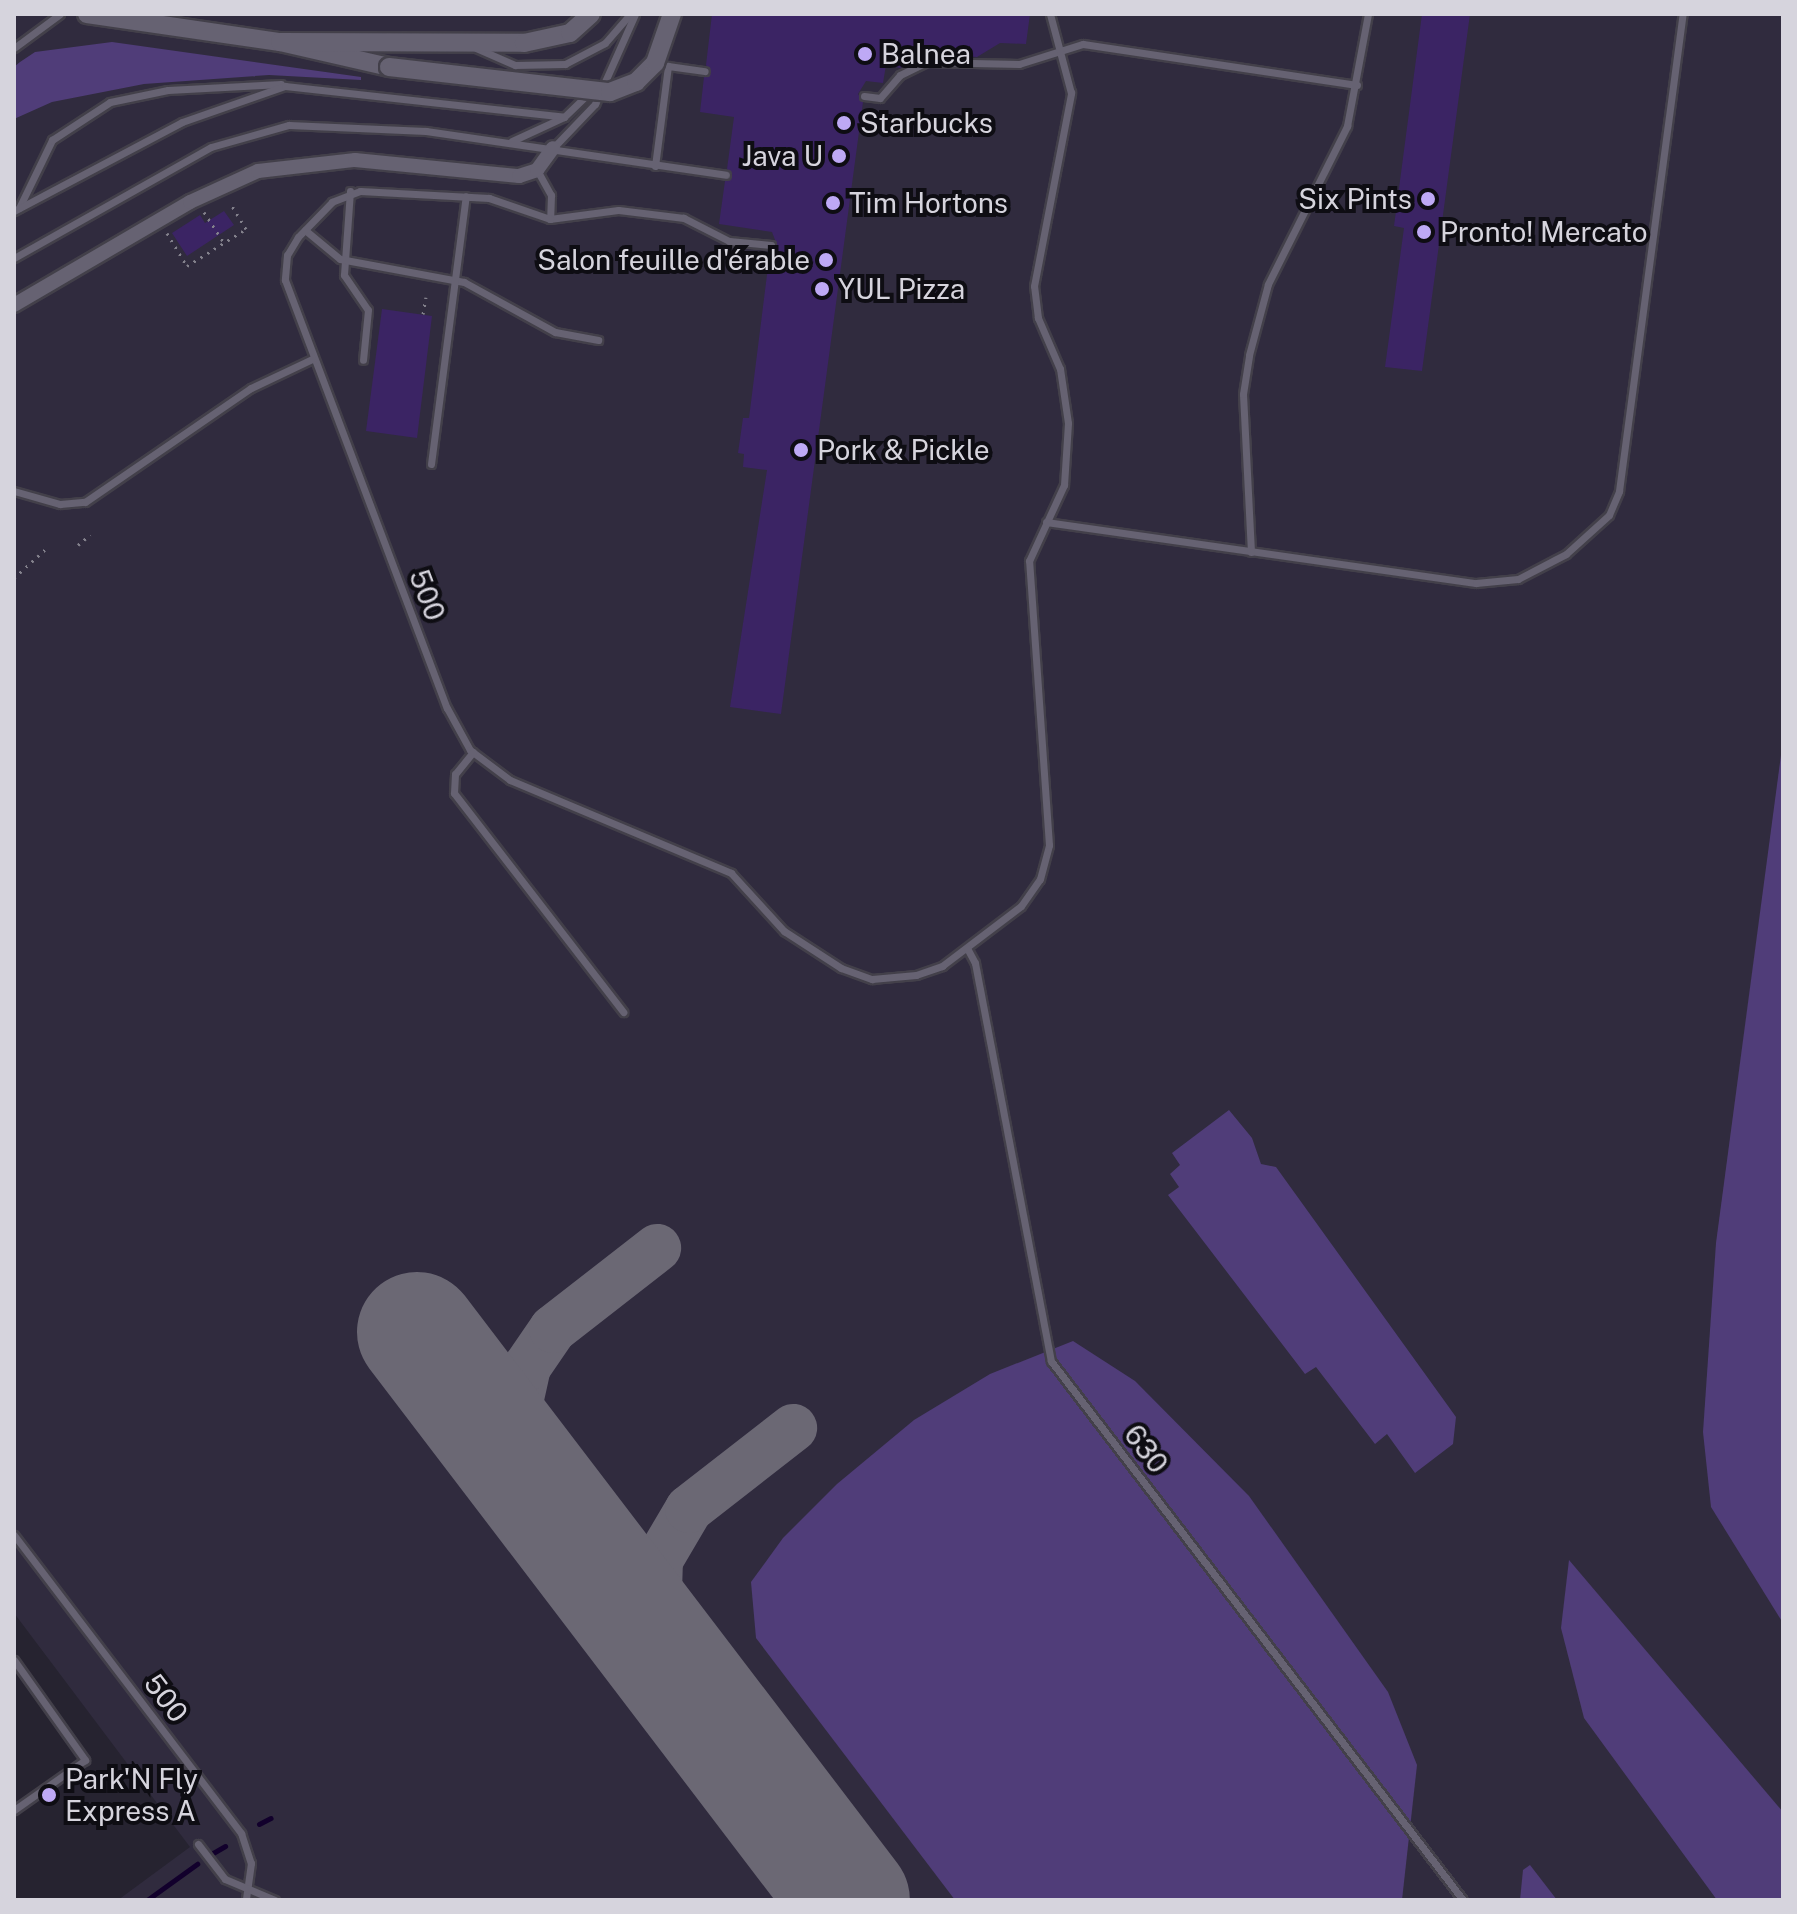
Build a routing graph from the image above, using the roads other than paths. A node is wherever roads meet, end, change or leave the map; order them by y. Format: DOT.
graph roads {
  1 [pos="60,14"];
  2 [pos="87,14"];
  3 [pos="591,14"];
  4 [pos="633,14"];
  5 [pos="672,14"];
  6 [pos="1050,14"];
  7 [pos="1368,14"];
  8 [pos="1683,14"];
  9 [pos="280,42"];
  10 [pos="466,44"];
  11 [pos="14,48"];
  12 [pos="1060,49"];
  13 [pos="705,71"];
  14 [pos="606,78"];
  15 [pos="310,85"];
  16 [pos="1357,85"];
  17 [pos="864,96"];
  18 [pos="564,117"];
  19 [pos="510,142"];
  20 [pos="553,148"];
  21 [pos="655,166"];
  22 [pos="537,170"];
  23 [pos="726,175"];
  24 [pos="350,191"];
  25 [pos="466,196"];
  26 [pos="17,209"];
  27 [pos="550,219"];
  28 [pos="305,230"];
  29 [pos="771,245"];
  30 [pos="14,258"];
  31 [pos="344,260"];
  32 [pos="455,279"];
  33 [pos="14,305"];
  34 [pos="598,340"];
  35 [pos="312,359"];
  36 [pos="363,360"];
  37 [pos="431,464"];
  38 [pos="14,491"];
  39 [pos="1046,522"];
  40 [pos="1251,552"];
  41 [pos="473,752"];
  42 [pos="967,948"];
  43 [pos="623,1012"];
  44 [pos="14,1535"];
  45 [pos="14,1660"];
  46 [pos="14,1810"];
  47 [pos="198,1844"];
  48 [pos="248,1886"];
  49 [pos="246,1900"];
  50 [pos="275,1900"];
  51 [pos="1463,1900"];
  1 -- 11 [label="lane"];
  2 -- 9 [label="street"];
  3 -- 10 [label="street"];
  4 -- 10 [label="lane"];
  4 -- 14 [label="lane"];
  5 -- 9 [label="street, bridge"];
  6 -- 12 [label="lane, 500"];
  7 -- 16 [label="lane"];
  8 -- 40 [label="lane"];
  9 -- 10 [label="street"];
  12 -- 16 [label="lane"];
  12 -- 17 [label="lane"];
  12 -- 39 [label="lane, 500"];
  13 -- 21 [label="lane"];
  14 -- 18 [label="lane"];
  14 -- 20 [label="lane"];
  15 -- 18 [label="lane"];
  15 -- 26 [label="lane"];
  15 -- 26 [label="lane"];
  16 -- 40 [label="lane"];
  18 -- 19 [label="lane"];
  19 -- 20 [label="lane"];
  19 -- 30 [label="lane"];
  20 -- 21 [label="lane"];
  20 -- 22 [label="street"];
  21 -- 23 [label="lane"];
  22 -- 27 [label="lane"];
  22 -- 33 [label="street"];
  24 -- 25 [label="lane"];
  24 -- 28 [label="lane"];
  24 -- 31 [label="lane"];
  25 -- 27 [label="lane"];
  25 -- 32 [label="lane"];
  27 -- 29 [label="lane"];
  28 -- 31 [label="lane"];
  28 -- 35 [label="lane, 500"];
  31 -- 32 [label="lane"];
  31 -- 36 [label="lane"];
  32 -- 34 [label="lane"];
  32 -- 37 [label="lane"];
  35 -- 38 [label="lane"];
  35 -- 41 [label="lane, 500"];
  39 -- 40 [label="lane"];
  39 -- 42 [label="lane, 500"];
  41 -- 42 [label="lane, 500"];
  41 -- 43 [label="lane"];
  42 -- 51 [label="lane, 630"];
  44 -- 48 [label="lane, 500"];
  45 -- 46 [label="lane"];
  47 -- 48 [label="lane"];
  48 -- 49 [label="lane, 500"];
  48 -- 50 [label="lane"];
}
